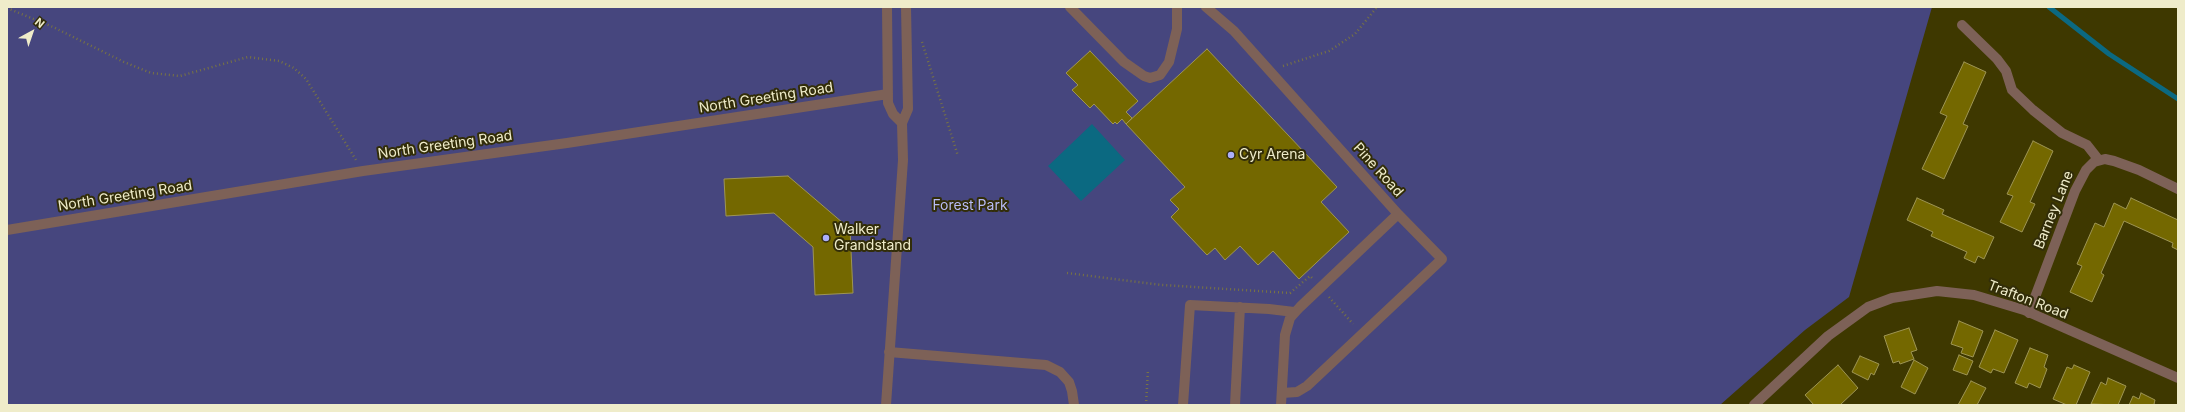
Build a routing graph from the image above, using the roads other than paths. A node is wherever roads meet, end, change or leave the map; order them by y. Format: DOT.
graph roads {
  1 [pos="887,7"];
  2 [pos="906,7"];
  3 [pos="1070,7"];
  4 [pos="1177,7"];
  5 [pos="1206,7"];
  6 [pos="1962,25"];
  7 [pos="888,94"];
  8 [pos="902,123"];
  9 [pos="2098,159"];
  10 [pos="2178,189"];
  11 [pos="1398,214"];
  12 [pos="7,230"];
  13 [pos="1240,307"];
  14 [pos="1294,312"];
  15 [pos="2029,312"];
  16 [pos="890,352"];
  17 [pos="2178,378"];
  18 [pos="1282,393"];
  19 [pos="886,405"];
  20 [pos="1074,405"];
  21 [pos="1183,405"];
  22 [pos="1235,405"];
  23 [pos="1281,405"];
  24 [pos="1754,405"];
  1 -- 7 [label="street"];
  2 -- 8 [label="street"];
  3 -- 4 [label="street"];
  5 -- 11 [label="street, Pine Road"];
  6 -- 9 [label="street"];
  7 -- 8 [label="street"];
  7 -- 12 [label="street, North Greeting Road"];
  8 -- 16 [label="street"];
  9 -- 10 [label="street"];
  9 -- 15 [label="street, Barney Lane"];
  11 -- 14 [label="street, Pine Road"];
  11 -- 18 [label="street"];
  13 -- 14 [label="street"];
  13 -- 21 [label="street"];
  13 -- 22 [label="street"];
  14 -- 18 [label="street, Pine Road"];
  15 -- 17 [label="street, Trafton Road"];
  15 -- 24 [label="street, Trafton Road"];
  16 -- 19 [label="street"];
  16 -- 20 [label="street"];
  18 -- 23 [label="street, Pine Road"];
}
